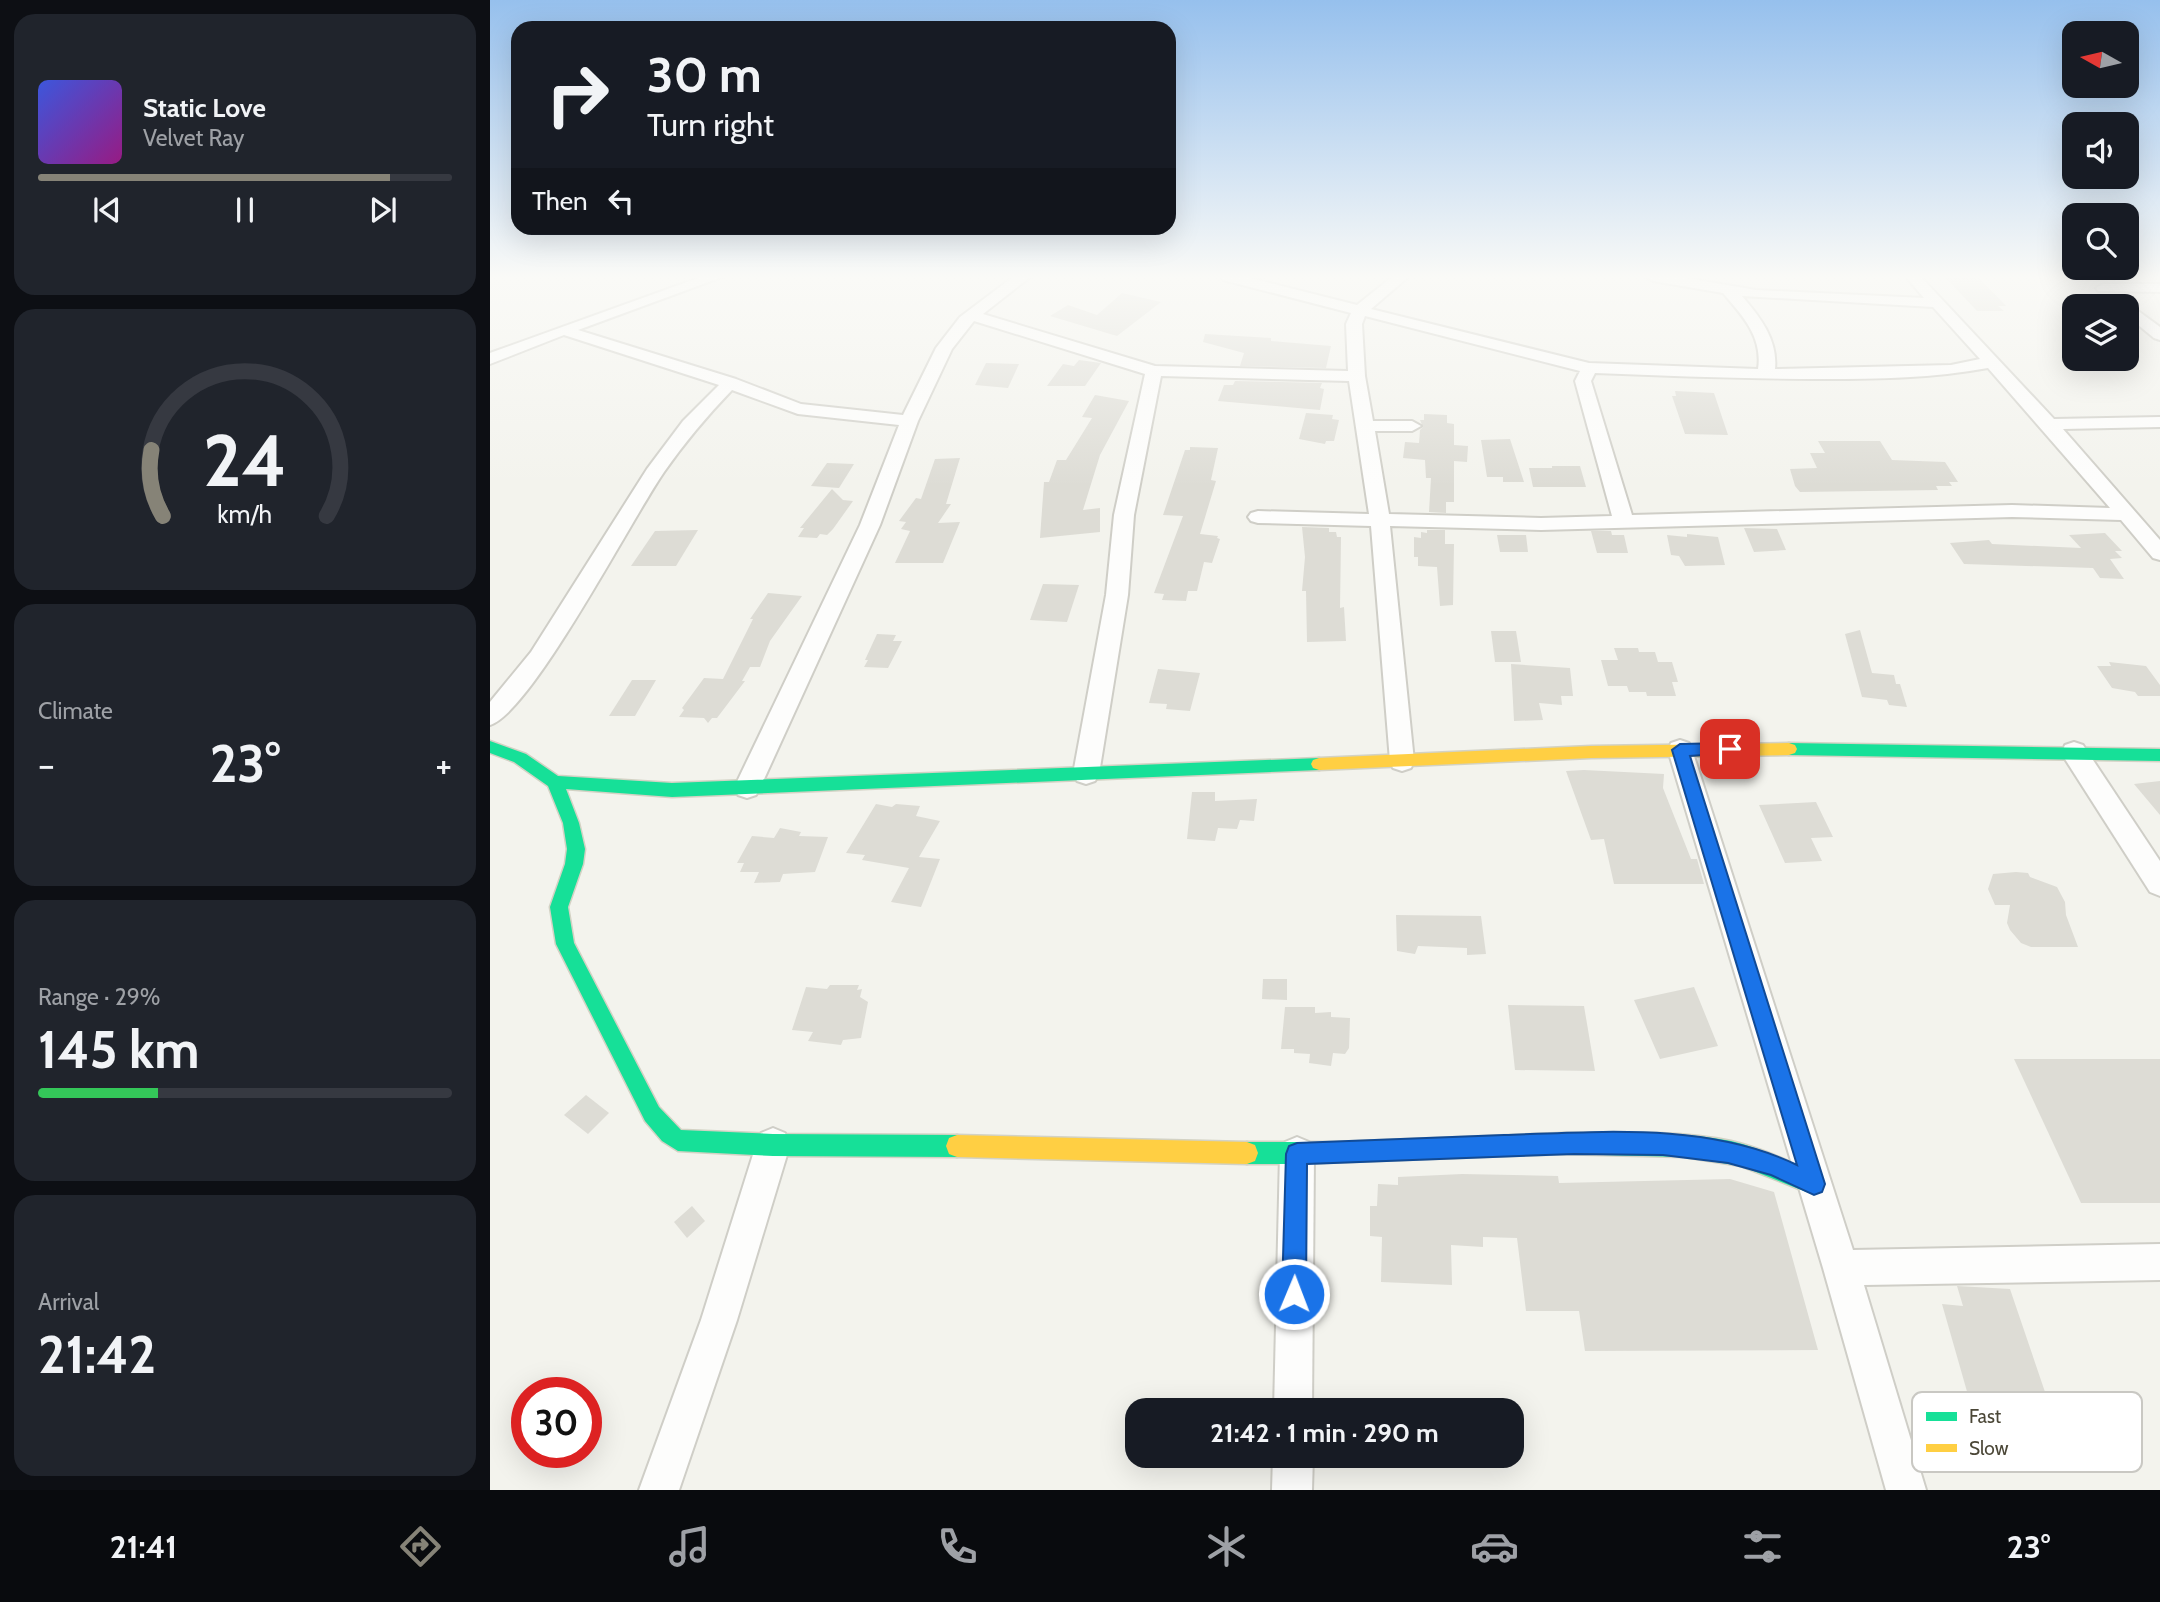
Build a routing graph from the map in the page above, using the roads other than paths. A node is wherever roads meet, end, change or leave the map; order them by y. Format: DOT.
graph roads {
  1 [pos="521,347"];
  2 [pos="615,347"];
  3 [pos="945,347"];
  4 [pos="1074,347"];
  5 [pos="1355,347"];
  6 [pos="1502,347"];
  7 [pos="1767,347"];
  8 [pos="1978,347"];
  9 [pos="490,359"];
  10 [pos="1993,362"];
  11 [pos="1589,368"];
  12 [pos="1154,371"];
  13 [pos="1766,374"];
  14 [pos="1357,376"];
  15 [pos="730,383"];
  16 [pos="909,421"];
  17 [pos="2160,422"];
  18 [pos="2049,424"];
  19 [pos="1365,426"];
  20 [pos="1412,426"];
  21 [pos="2125,514"];
  22 [pos="1258,517"];
  23 [pos="1380,521"];
  24 [pos="1624,523"];
  25 [pos="2160,552"];
  26 [pos="490,716"];
  27 [pos="490,747"];
  28 [pos="1680,750"];
  29 [pos="2074,752"];
  30 [pos="2160,755"];
  31 [pos="1402,761"];
  32 [pos="1086,774"];
  33 [pos="555,782"];
  34 [pos="747,788"];
  35 [pos="2160,884"];
  36 [pos="773,1145"];
  37 [pos="1297,1154"];
  38 [pos="1814,1184"];
  39 [pos="2160,1262"];
  40 [pos="1841,1268"];
  41 [pos="1293,1398"];
  42 [pos="1293,1468"];
  43 [pos="659,1490"];
  44 [pos="1292,1490"];
  45 [pos="1906,1490"];
  1 -- 9 [label="street"];
  2 -- 15 [label="street"];
  3 -- 16 [label="street"];
  4 -- 12 [label="street"];
  5 -- 14 [label="street"];
  6 -- 11 [label="street"];
  7 -- 13 [label="street"];
  8 -- 10 [label="street"];
  10 -- 13 [label="street"];
  10 -- 18 [label="street"];
  11 -- 13 [label="street"];
  11 -- 24 [label="street"];
  12 -- 14 [label="street"];
  12 -- 32 [label="street"];
  14 -- 19 [label="street"];
  15 -- 16 [label="street"];
  15 -- 26 [label="street"];
  16 -- 34 [label="street"];
  17 -- 18 [label="street"];
  18 -- 21 [label="street"];
  19 -- 20 [label="street"];
  19 -- 23 [label="street"];
  21 -- 24 [label="street"];
  21 -- 25 [label="street"];
  22 -- 23 [label="street"];
  23 -- 24 [label="street"];
  23 -- 31 [label="street"];
  27 -- 33 [label="street"];
  28 -- 29 [label="street"];
  28 -- 31 [label="street"];
  28 -- 38 [label="street"];
  29 -- 30 [label="street"];
  29 -- 35 [label="street"];
  31 -- 32 [label="street"];
  32 -- 34 [label="street"];
  33 -- 34 [label="street"];
  33 -- 36 [label="street"];
  36 -- 37 [label="street"];
  36 -- 43 [label="street"];
  37 -- 38 [label="street"];
  37 -- 41 [label="street"];
  38 -- 40 [label="street"];
  39 -- 40 [label="street"];
  40 -- 45 [label="street"];
  42 -- 44 [label="street"];
}
